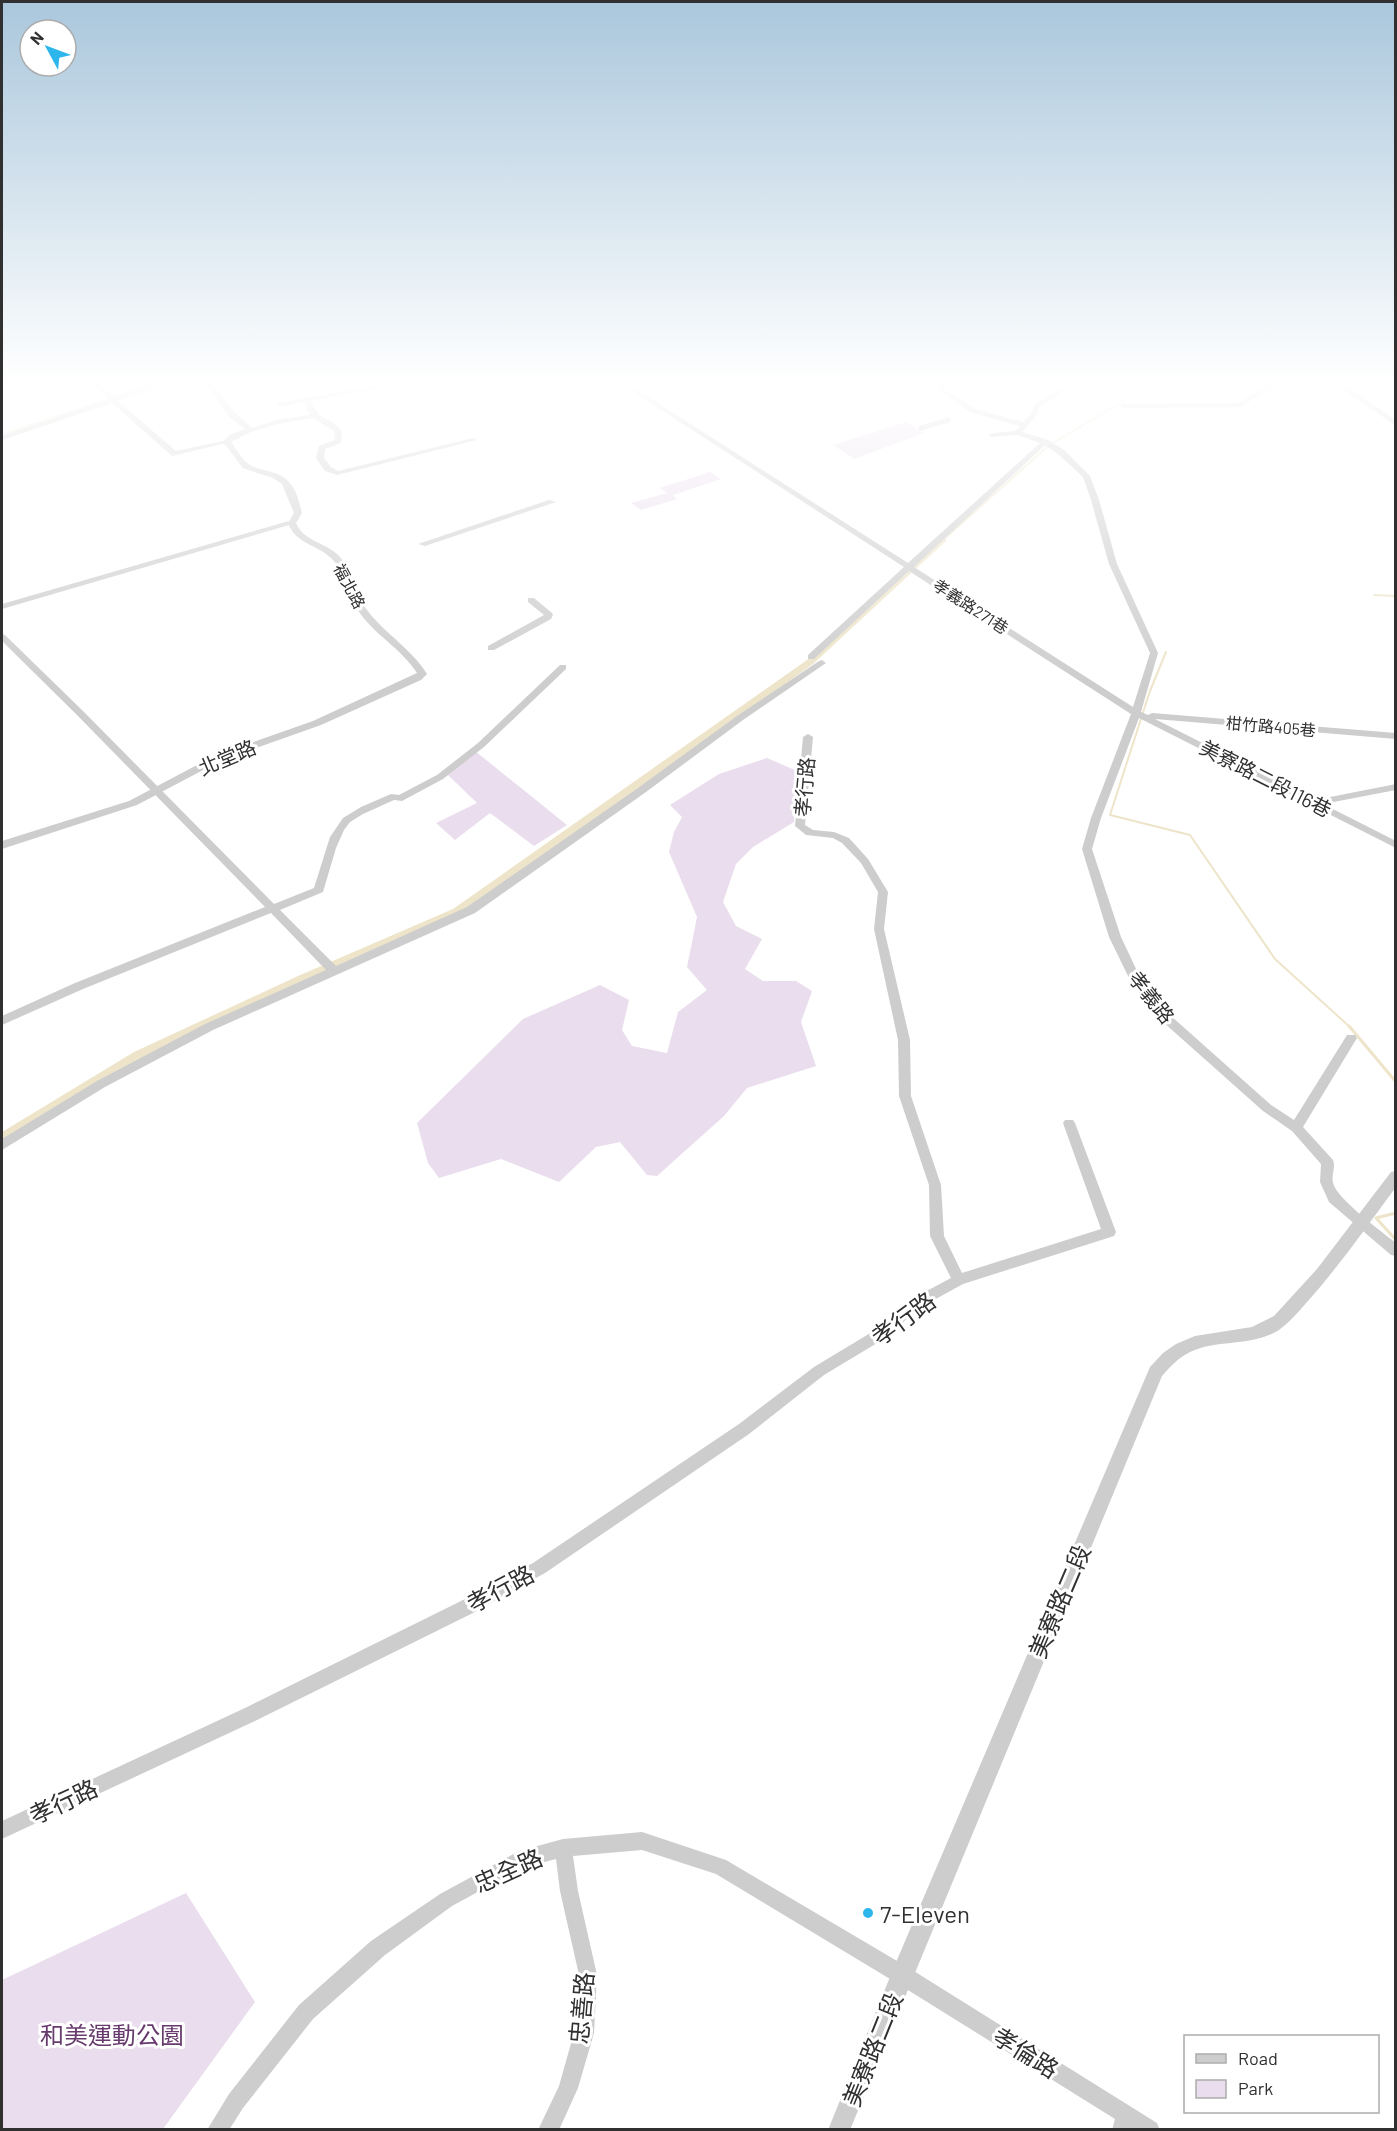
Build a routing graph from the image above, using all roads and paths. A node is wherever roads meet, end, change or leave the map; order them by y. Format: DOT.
graph roads {
  1 [pos="286,483"];
  2 [pos="780,483"];
  3 [pos="1000,483"];
  4 [pos="1089,483"];
  5 [pos="552,502"];
  6 [pos="292,524"];
  7 [pos="422,544"];
  8 [pos="909,566"];
  9 [pos="531,600"];
  10 [pos="2,607"];
  11 [pos="2,637"];
  12 [pos="491,648"];
  13 [pos="403,651"];
  14 [pos="811,657"];
  15 [pos="822,663"];
  16 [pos="563,667"];
  17 [pos="1141,714"];
  18 [pos="1395,736"];
  19 [pos="808,737"];
  20 [pos="1395,787"];
  21 [pos="155,791"];
  22 [pos="1313,803"];
  23 [pos="2,844"];
  24 [pos="1395,844"];
  25 [pos="272,908"];
  26 [pos="334,971"];
  27 [pos="2,1021"];
  28 [pos="1351,1038"];
  29 [pos="1069,1123"];
  30 [pos="1296,1128"];
  31 [pos="2,1145"];
  32 [pos="1395,1176"];
  33 [pos="1362,1221"];
  34 [pos="1395,1251"];
  35 [pos="959,1280"];
  36 [pos="2,1830"];
  37 [pos="563,1848"];
  38 [pos="902,1975"];
  39 [pos="1124,2122"];
  40 [pos="218,2130"];
  41 [pos="548,2130"];
  42 [pos="840,2130"];
  43 [pos="1150,2130"];
  1 -- 6 [label="street"];
  2 -- 8 [label="street, 孝義路271巷"];
  3 -- 8 [label="street"];
  4 -- 17 [label="street, 孝義路"];
  5 -- 7 [label="street"];
  6 -- 10 [label="street"];
  6 -- 13 [label="street, 福北路"];
  8 -- 14 [label="street"];
  8 -- 17 [label="street, 孝義路271巷"];
  9 -- 12 [label="street"];
  11 -- 21 [label="street"];
  13 -- 21 [label="street, 北堂路"];
  15 -- 26 [label="street"];
  16 -- 25 [label="street"];
  17 -- 18 [label="street, 柑竹路405巷"];
  17 -- 22 [label="street, 美寮路二段116巷"];
  17 -- 30 [label="street, 孝義路"];
  19 -- 35 [label="street, 孝行路"];
  20 -- 22 [label="street"];
  21 -- 23 [label="street, 北堂路"];
  21 -- 25 [label="street"];
  22 -- 24 [label="street, 美寮路二段116巷"];
  25 -- 26 [label="street"];
  25 -- 27 [label="street"];
  26 -- 31 [label="street"];
  28 -- 30 [label="street"];
  29 -- 35 [label="street, 孝行路"];
  30 -- 33 [label="street, 孝義路"];
  32 -- 33 [label="street, 美寮路二段"];
  33 -- 34 [label="street, 孝義路"];
  33 -- 38 [label="street, 美寮路二段"];
  35 -- 36 [label="street, 孝行路"];
  37 -- 38 [label="street, 忠全路"];
  37 -- 40 [label="street, 忠全路"];
  37 -- 41 [label="street, 忠善路"];
  38 -- 39 [label="street, 孝倫路"];
  38 -- 42 [label="street, 美寮路二段"];
  39 -- 43 [label="street, 孝倫路"];
}
